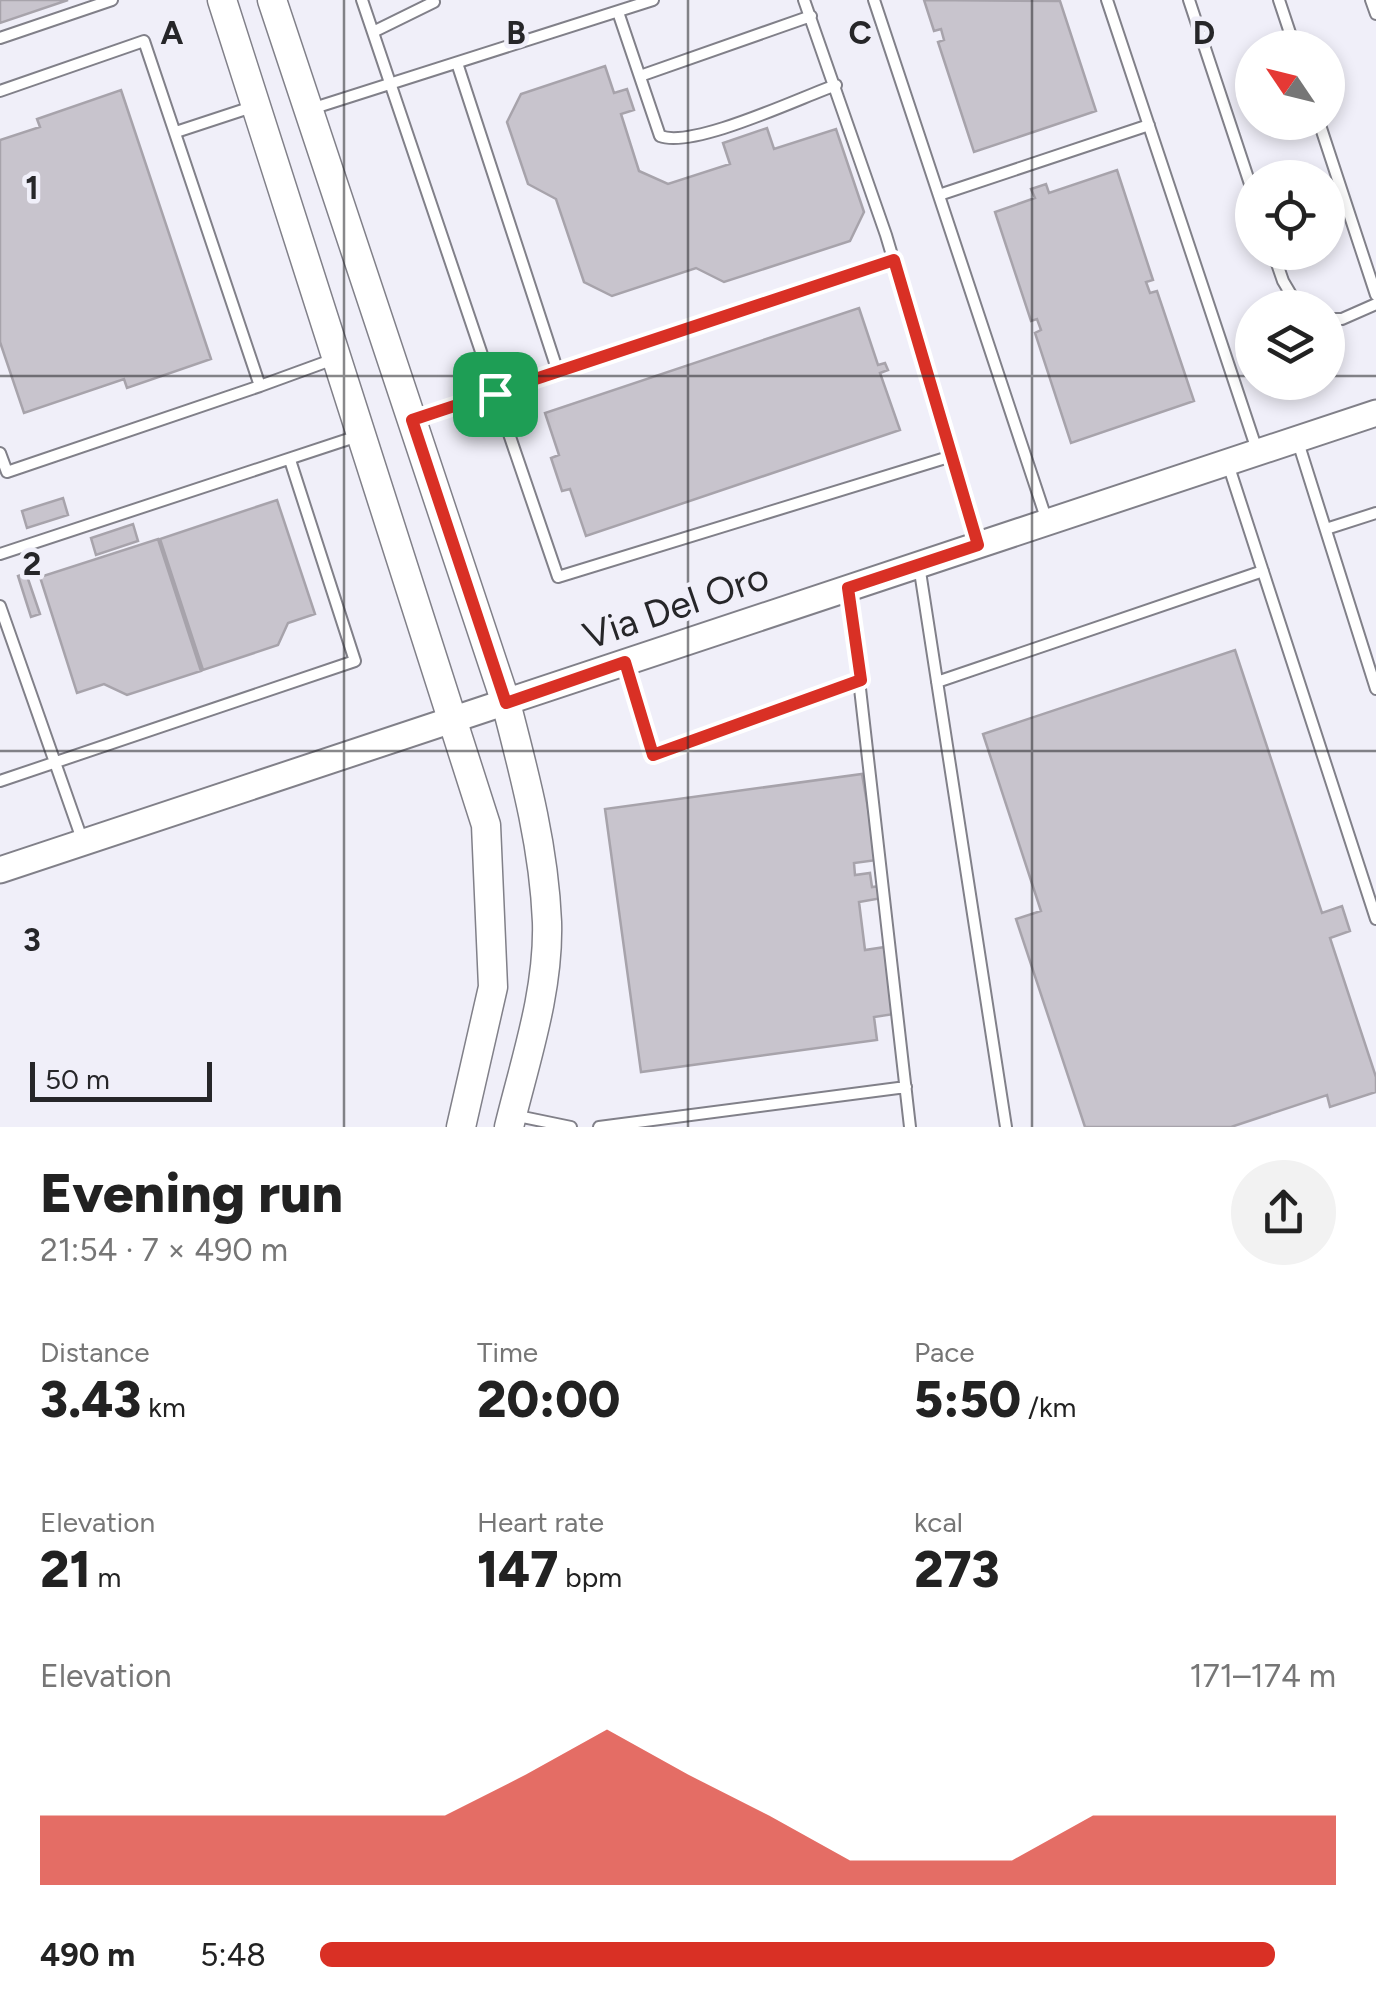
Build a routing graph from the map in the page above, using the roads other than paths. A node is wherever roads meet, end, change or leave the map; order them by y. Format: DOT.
graph roads {
  1 [pos="112,0"];
  2 [pos="222,0"];
  3 [pos="272,0"];
  4 [pos="362,0"];
  5 [pos="653,0"];
  6 [pos="804,0"];
  7 [pos="874,0"];
  8 [pos="1107,0"];
  9 [pos="1189,0"];
  10 [pos="1279,0"];
  11 [pos="1372,0"];
  12 [pos="435,1"];
  13 [pos="618,12"];
  14 [pos="1376,14"];
  15 [pos="811,16"];
  16 [pos="1288,30"];
  17 [pos="373,32"];
  18 [pos="0,38"];
  19 [pos="457,64"];
  20 [pos="640,76"];
  21 [pos="391,84"];
  22 [pos="836,85"];
  23 [pos="0,91"];
  24 [pos="258,105"];
  25 [pos="309,110"];
  26 [pos="1148,125"];
  27 [pos="176,132"];
  28 [pos="1325,140"];
  29 [pos="1242,160"];
  30 [pos="939,196"];
  31 [pos="894,260"];
  32 [pos="1376,296"];
  33 [pos="1376,304"];
  34 [pos="1345,317"];
  35 [pos="337,358"];
  36 [pos="558,372"];
  37 [pos="260,386"];
  38 [pos="495,394"];
  39 [pos="1376,413"];
  40 [pos="412,420"];
  41 [pos="362,435"];
  42 [pos="1297,439"];
  43 [pos="1258,452"];
  44 [pos="0,453"];
  45 [pos="952,456"];
  46 [pos="290,460"];
  47 [pos="1228,462"];
  48 [pos="1376,514"];
  49 [pos="1047,522"];
  50 [pos="1326,529"];
  51 [pos="978,545"];
  52 [pos="0,554"];
  53 [pos="919,564"];
  54 [pos="1263,571"];
  55 [pos="848,588"];
  56 [pos="0,606"];
  57 [pos="625,662"];
  58 [pos="861,680"];
  59 [pos="937,682"];
  60 [pos="1376,689"];
  61 [pos="506,703"];
  62 [pos="455,721"];
  63 [pos="55,762"];
  64 [pos="0,780"];
  65 [pos="84,843"];
  66 [pos="0,870"];
  67 [pos="1376,919"];
  68 [pos="906,1088"];
  69 [pos="510,1121"];
  70 [pos="461,1127"];
  71 [pos="570,1127"];
  72 [pos="599,1127"];
  73 [pos="910,1127"];
  74 [pos="1006,1127"];
  1 -- 18 [label="lane"];
  2 -- 24 [label="main road"];
  3 -- 25 [label="main road"];
  4 -- 17 [label="lane"];
  5 -- 13 [label="lane"];
  6 -- 15 [label="lane"];
  7 -- 30 [label="lane"];
  8 -- 26 [label="lane"];
  9 -- 29 [label="lane"];
  10 -- 16 [label="lane"];
  11 -- 14 [label="lane"];
  12 -- 17 [label="lane"];
  13 -- 19 [label="lane"];
  13 -- 20 [label="lane"];
  15 -- 20 [label="lane"];
  15 -- 22 [label="lane"];
  17 -- 21 [label="lane"];
  19 -- 21 [label="lane"];
  19 -- 36 [label="lane"];
  20 -- 22 [label="lane"];
  21 -- 25 [label="lane"];
  21 -- 38 [label="lane"];
  22 -- 31 [label="lane"];
  23 -- 27 [label="lane"];
  24 -- 25 [label="main road"];
  24 -- 27 [label="lane"];
  24 -- 35 [label="main road"];
  25 -- 40 [label="main road"];
  26 -- 30 [label="lane"];
  26 -- 43 [label="lane"];
  27 -- 37 [label="lane"];
  28 -- 32 [label="lane"];
  30 -- 49 [label="lane"];
  31 -- 36 [label="lane"];
  31 -- 45 [label="lane"];
  33 -- 34 [label="lane"];
  35 -- 37 [label="lane"];
  35 -- 41 [label="main road"];
  36 -- 38 [label="lane"];
  37 -- 44 [label="lane"];
  38 -- 40 [label="lane"];
  38 -- 45 [label="lane"];
  39 -- 42 [label="street, Via Del Oro"];
  40 -- 61 [label="main road"];
  41 -- 46 [label="lane"];
  41 -- 62 [label="main road"];
  42 -- 43 [label="street, Via Del Oro"];
  42 -- 50 [label="lane"];
  43 -- 47 [label="street, Via Del Oro"];
  45 -- 51 [label="lane"];
  46 -- 52 [label="lane"];
  46 -- 63 [label="lane"];
  47 -- 49 [label="street, Via Del Oro"];
  47 -- 54 [label="lane"];
  48 -- 50 [label="lane"];
  49 -- 51 [label="street, Via Del Oro"];
  50 -- 60 [label="lane"];
  51 -- 53 [label="street, Via Del Oro"];
  53 -- 55 [label="street, Via Del Oro"];
  53 -- 59 [label="lane"];
  54 -- 59 [label="lane"];
  54 -- 67 [label="lane"];
  55 -- 57 [label="street, Via Del Oro"];
  55 -- 58 [label="lane"];
  56 -- 63 [label="lane"];
  57 -- 58 [label="lane"];
  57 -- 61 [label="street, Via Del Oro"];
  58 -- 68 [label="lane"];
  59 -- 74 [label="lane"];
  61 -- 62 [label="street, Via Del Oro"];
  61 -- 69 [label="main road"];
  62 -- 65 [label="street, Via Del Oro"];
  62 -- 70 [label="main road"];
  63 -- 64 [label="lane"];
  63 -- 65 [label="lane"];
  65 -- 66 [label="street, Via Del Oro"];
  68 -- 72 [label="lane"];
  68 -- 73 [label="lane"];
  69 -- 71 [label="lane"];
}
